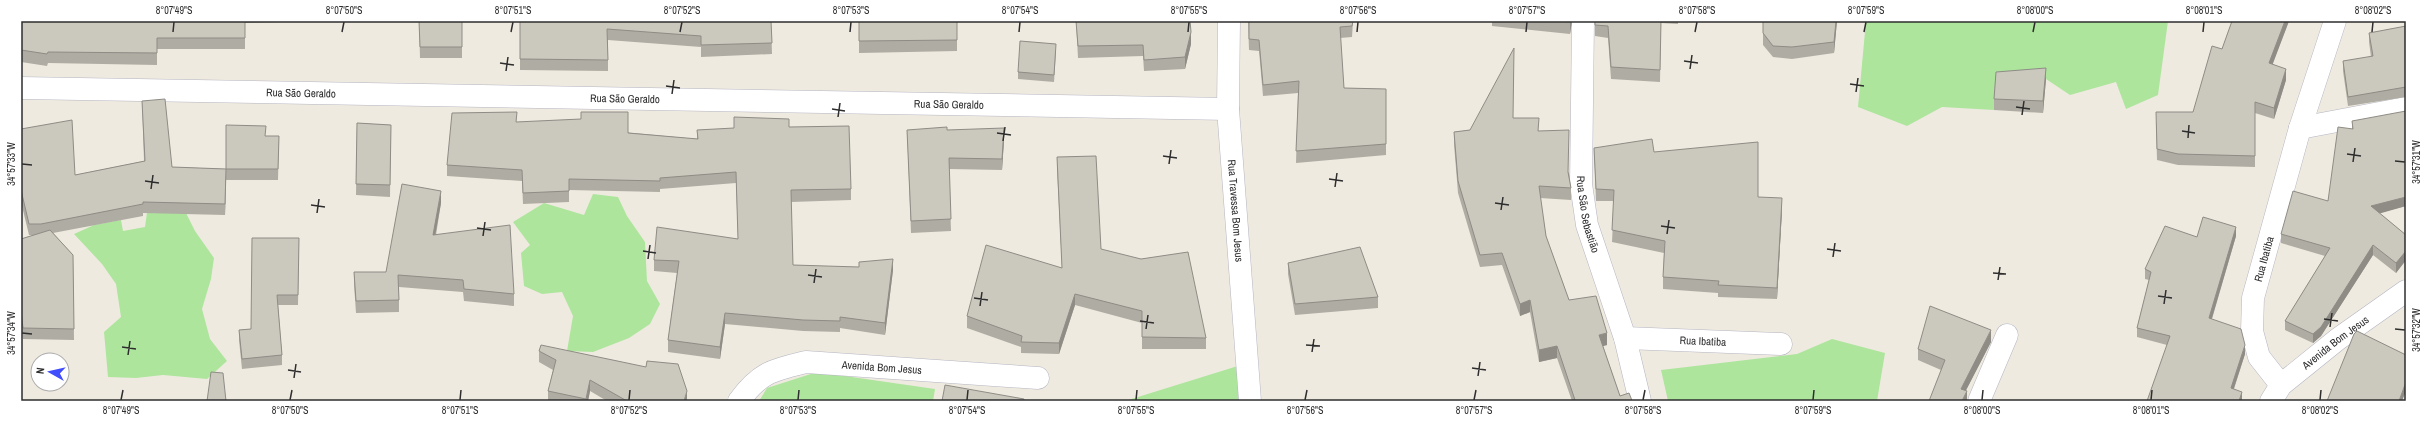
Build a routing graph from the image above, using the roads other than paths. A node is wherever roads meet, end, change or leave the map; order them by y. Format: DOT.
graph roads {
  1 [pos="1229,21"];
  2 [pos="1583,21"];
  3 [pos="2335,21"];
  4 [pos="21,88"];
  5 [pos="2406,108"];
  6 [pos="1228,109"];
  7 [pos="2300,128"];
  8 [pos="2406,291"];
  9 [pos="2007,335"];
  10 [pos="1625,338"];
  11 [pos="1781,344"];
  12 [pos="1038,378"];
  13 [pos="2276,393"];
  14 [pos="739,401"];
  15 [pos="1250,401"];
  16 [pos="1640,401"];
  17 [pos="1979,401"];
  1 -- 6 [label="street, Rua Travessa Bom Jesus"];
  2 -- 10 [label="street, Rua São Sebastião"];
  3 -- 7 [label="street, Rua Ibatiba"];
  4 -- 6 [label="street, Rua São Geraldo"];
  5 -- 7 [label="street"];
  6 -- 15 [label="street, Rua Travessa Bom Jesus"];
  7 -- 13 [label="street, Rua Ibatiba"];
  8 -- 13 [label="street, Avenida Bom Jesus"];
  9 -- 17 [label="street"];
  10 -- 11 [label="street, Rua Ibatiba"];
  10 -- 16 [label="street, Rua São Sebastião"];
  12 -- 14 [label="street, Avenida Bom Jesus"];
}
